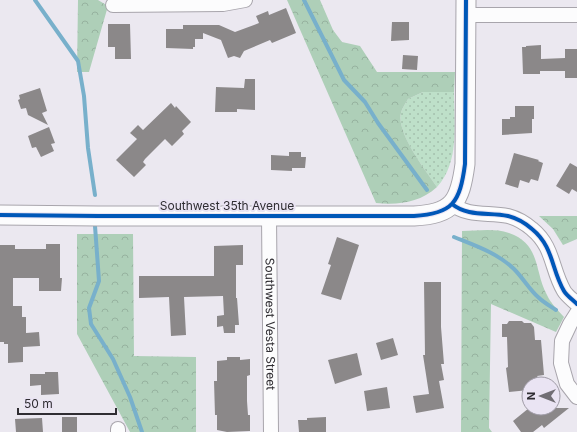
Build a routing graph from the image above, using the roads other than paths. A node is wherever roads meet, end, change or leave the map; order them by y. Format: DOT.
graph roads {
  1 [pos="245,0"];
  2 [pos="113,5"];
  3 [pos="466,8"];
  4 [pos="577,15"];
  5 [pos="452,204"];
  6 [pos="0,215"];
  7 [pos="268,216"];
  8 [pos="577,304"];
  9 [pos="577,313"];
  10 [pos="577,397"];
  11 [pos="271,432"];
  1 -- 2 [label="street"];
  3 -- 4 [label="street"];
  3 -- 5 [label="street"];
  5 -- 7 [label="street, Southwest 35th Avenue"];
  5 -- 8 [label="street"];
  6 -- 7 [label="street, Southwest 35th Avenue"];
  7 -- 11 [label="street, Southwest Vesta Street"];
  9 -- 10 [label="street"];
}
